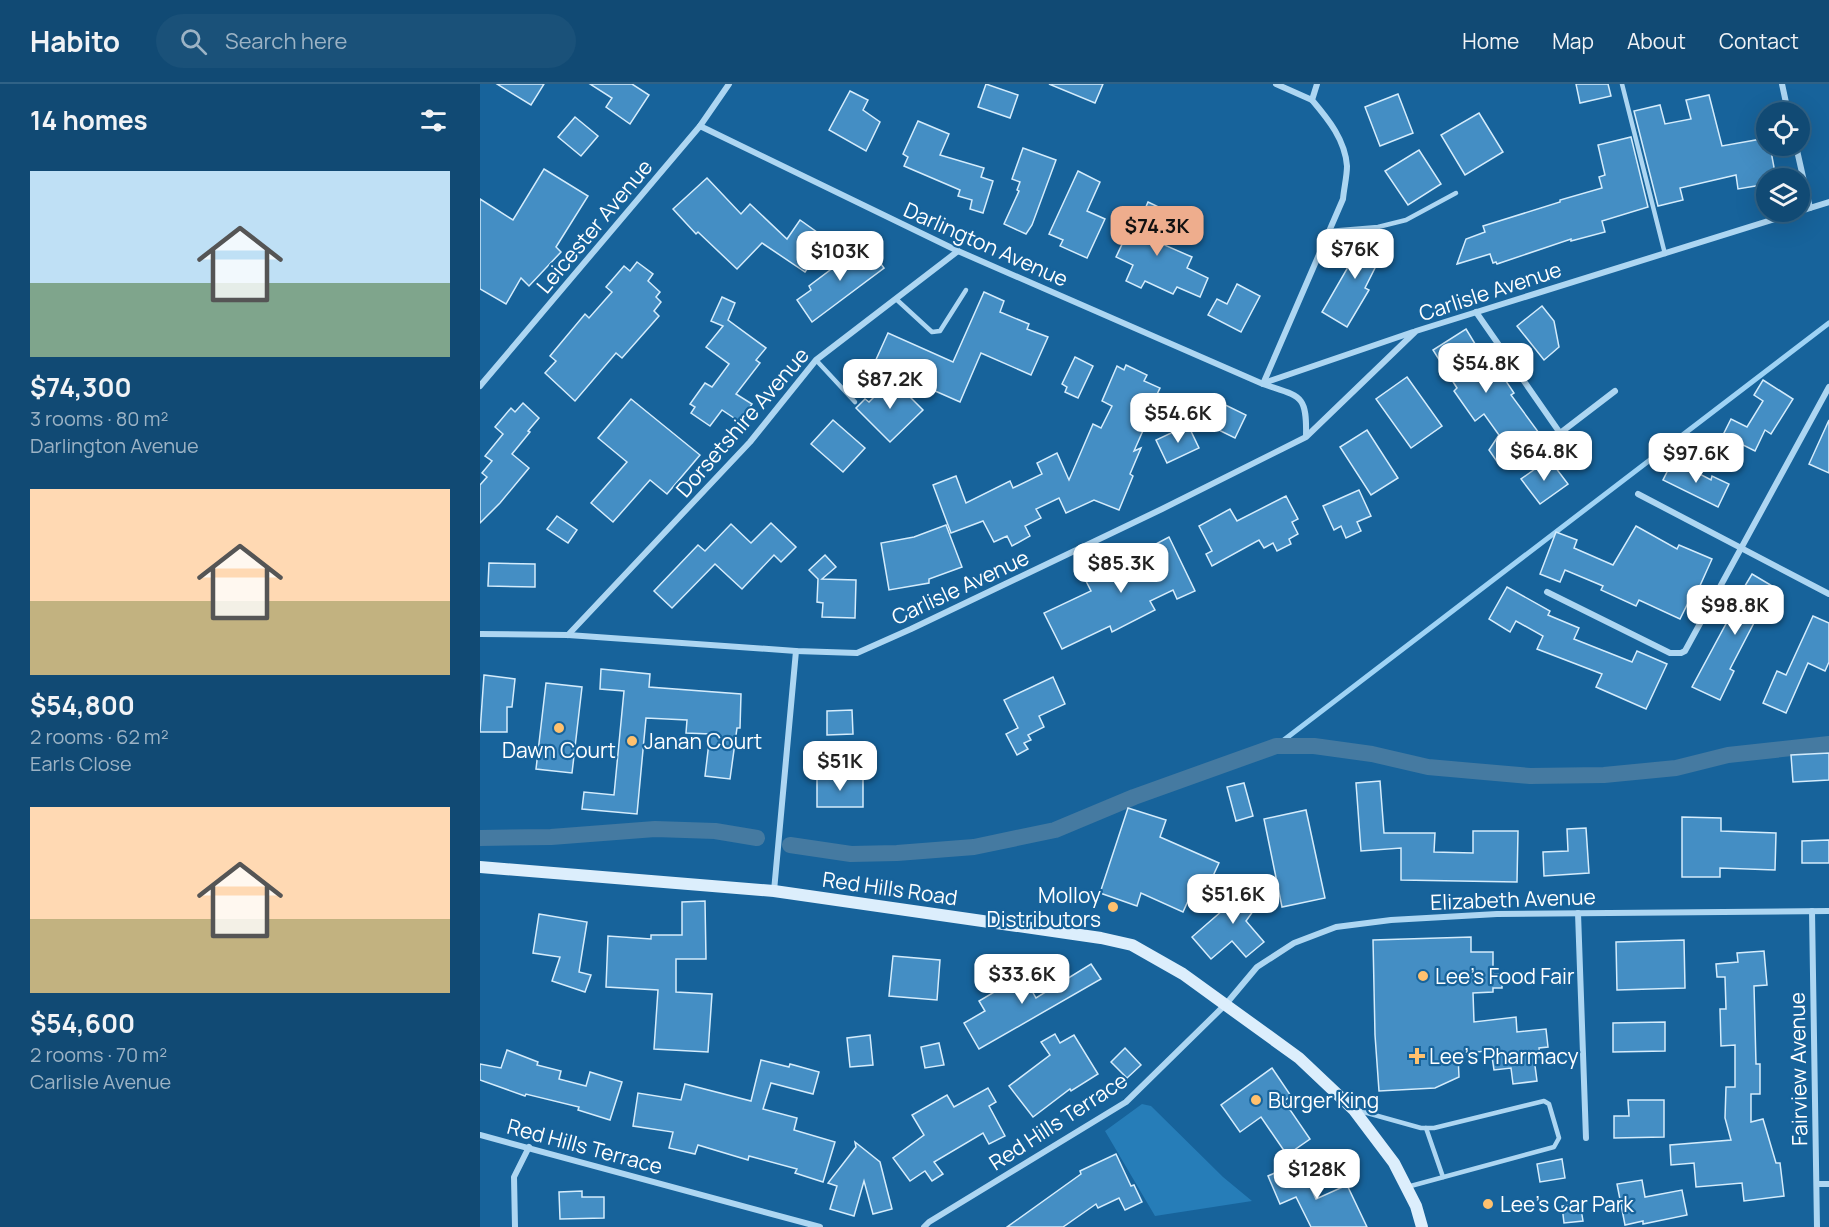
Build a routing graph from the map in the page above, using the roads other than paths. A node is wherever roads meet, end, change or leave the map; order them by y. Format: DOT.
graph roads {
  1 [pos="729,84"];
  2 [pos="1276,84"];
  3 [pos="1317,84"];
  4 [pos="1622,84"];
  5 [pos="1782,84"];
  6 [pos="1312,100"];
  7 [pos="1786,102"];
  8 [pos="700,126"];
  9 [pos="1456,193"];
  10 [pos="1829,202"];
  11 [pos="1810,208"];
  12 [pos="1766,222"];
  13 [pos="1329,231"];
  14 [pos="958,251"];
  15 [pos="1665,254"];
  16 [pos="966,290"];
  17 [pos="896,299"];
  18 [pos="1476,312"];
  19 [pos="1416,331"];
  20 [pos="816,360"];
  21 [pos="1263,384"];
  22 [pos="480,386"];
  23 [pos="1829,387"];
  24 [pos="1616,391"];
  25 [pos="855,402"];
  26 [pos="1560,433"];
  27 [pos="1306,437"];
  28 [pos="1521,463"];
  29 [pos="1638,494"];
  30 [pos="1740,548"];
  31 [pos="1547,592"];
  32 [pos="1829,594"];
  33 [pos="480,634"];
  34 [pos="568,634"];
  35 [pos="796,651"];
  36 [pos="480,867"];
  37 [pos="774,891"];
  38 [pos="1812,911"];
  39 [pos="1829,911"];
  40 [pos="1578,913"];
  41 [pos="1226,1004"];
  42 [pos="1354,1110"];
  43 [pos="1426,1128"];
  44 [pos="480,1136"];
  45 [pos="1587,1138"];
  46 [pos="529,1147"];
  47 [pos="1443,1177"];
  48 [pos="1816,1184"];
  49 [pos="1829,1184"];
  50 [pos="1406,1187"];
  51 [pos="515,1227"];
  52 [pos="820,1227"];
  53 [pos="924,1227"];
  54 [pos="1422,1227"];
  55 [pos="1817,1227"];
  1 -- 8 [label="street, Leicester Avenue"];
  2 -- 6 [label="street"];
  3 -- 6 [label="street"];
  4 -- 15 [label="lane"];
  5 -- 7 [label="street"];
  6 -- 13 [label="street"];
  8 -- 14 [label="street, Darlington Avenue"];
  8 -- 22 [label="street, Leicester Avenue"];
  9 -- 13 [label="lane"];
  10 -- 11 [label="street, Carlisle Avenue"];
  12 -- 15 [label="street, Carlisle Avenue"];
  13 -- 21 [label="street"];
  14 -- 17 [label="street, Dorsetshire Avenue"];
  14 -- 21 [label="street, Darlington Avenue"];
  15 -- 18 [label="street, Carlisle Avenue"];
  16 -- 17 [label="lane"];
  17 -- 20 [label="street, Dorsetshire Avenue"];
  18 -- 19 [label="street, Carlisle Avenue"];
  18 -- 26 [label="street"];
  19 -- 21 [label="street"];
  19 -- 27 [label="street, Carlisle Avenue"];
  20 -- 25 [label="lane"];
  20 -- 34 [label="street, Dorsetshire Avenue"];
  21 -- 27 [label="street, Darlington Avenue"];
  23 -- 30 [label="street"];
  24 -- 26 [label="street"];
  26 -- 28 [label="street"];
  27 -- 35 [label="street, Carlisle Avenue"];
  29 -- 30 [label="street"];
  30 -- 31 [label="street"];
  30 -- 32 [label="street"];
  33 -- 34 [label="street, Carlisle Avenue"];
  34 -- 35 [label="street, Carlisle Avenue"];
  35 -- 37 [label="street"];
  36 -- 37 [label="main road, Red Hills Road"];
  37 -- 41 [label="main road, Red Hills Road"];
  38 -- 39 [label="street, Elizabeth Avenue"];
  38 -- 40 [label="street, Elizabeth Avenue"];
  38 -- 48 [label="street, Fairview Avenue"];
  40 -- 41 [label="street, Elizabeth Avenue"];
  40 -- 45 [label="street"];
  41 -- 42 [label="main road, Red Hills Road"];
  41 -- 53 [label="street, Red Hills Terrace"];
  42 -- 43 [label="lane"];
  42 -- 50 [label="main road, Red Hills Road"];
  43 -- 47 [label="lane"];
  43 -- 47 [label="lane"];
  44 -- 46 [label="street, Red Hills Terrace"];
  46 -- 51 [label="street"];
  46 -- 52 [label="street, Red Hills Terrace"];
  47 -- 50 [label="lane"];
  48 -- 49 [label="street"];
  48 -- 55 [label="street, Fairview Avenue"];
  50 -- 54 [label="main road, Red Hills Road"];
}
